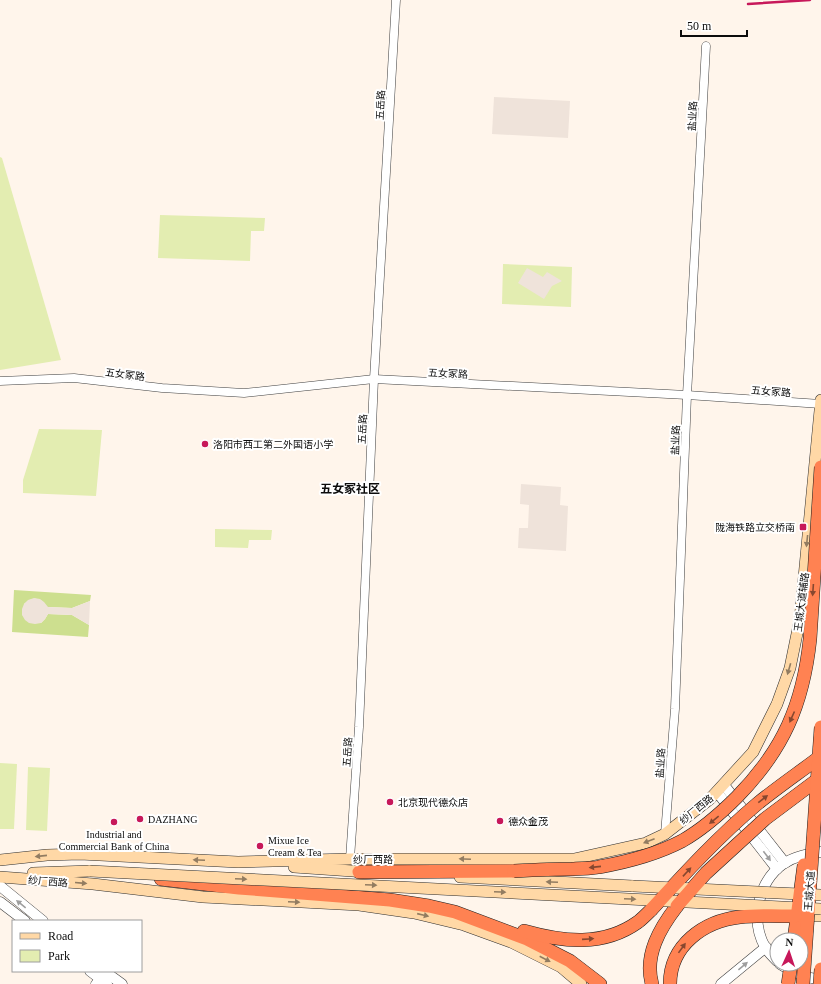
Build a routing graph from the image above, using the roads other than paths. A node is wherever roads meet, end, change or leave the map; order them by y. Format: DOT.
graph roads {
  1 [pos="396,0"];
  2 [pos="706,46"];
  3 [pos="374,379"];
  4 [pos="0,382"];
  5 [pos="687,395"];
  6 [pos="821,403"];
  7 [pos="821,467"];
  8 [pos="821,727"];
  9 [pos="821,756"];
  10 [pos="821,777"];
  11 [pos="721,788"];
  12 [pos="815,806"];
  13 [pos="665,834"];
  14 [pos="821,852"];
  15 [pos="350,859"];
  16 [pos="0,860"];
  17 [pos="238,862"];
  18 [pos="781,866"];
  19 [pos="90,871"];
  20 [pos="359,872"];
  21 [pos="0,876"];
  22 [pos="0,886"];
  23 [pos="714,890"];
  24 [pos="821,890"];
  25 [pos="821,895"];
  26 [pos="0,902"];
  27 [pos="821,909"];
  28 [pos="455,912"];
  29 [pos="795,916"];
  30 [pos="821,916"];
  31 [pos="24,920"];
  32 [pos="42,920"];
  33 [pos="795,932"];
  34 [pos="766,947"];
  35 [pos="769,951"];
  36 [pos="821,969"];
  37 [pos="92,972"];
  38 [pos="102,978"];
  39 [pos="794,978"];
  40 [pos="821,979"];
  41 [pos="122,984"];
  42 [pos="581,984"];
  43 [pos="600,984"];
  44 [pos="652,984"];
  45 [pos="670,984"];
  46 [pos="721,984"];
  47 [pos="820,984"];
  1 -- 3 [label="street, 五岳路"];
  2 -- 5 [label="street, 盐业路"];
  3 -- 4 [label="street, 五女冢路"];
  3 -- 5 [label="street, 五女冢路"];
  3 -- 15 [label="street, 五岳路"];
  5 -- 6 [label="street, 五女冢路"];
  5 -- 13 [label="street, 盐业路"];
  6 -- 11 [label="main road, 王城大道辅路, one-way"];
  7 -- 20 [label="highway, one-way, bridge"];
  8 -- 12 [label="highway, 王城大道, bridge"];
  28 -- 9 [label="highway, one-way, bridge"];
  10 -- 44 [label="highway, bridge"];
  11 -- 13 [label="main road, 纱厂西路"];
  11 -- 18 [label="street"];
  12 -- 33 [label="highway, bridge"];
  12 -- 39 [label="highway, 王城大道, bridge"];
  13 -- 15 [label="main road, 纱厂西路, one-way"];
  14 -- 18 [label="street"];
  15 -- 17 [label="main road, 纱厂西路"];
  17 -- 16 [label="main road, 纱厂西路, one-way"];
  17 -- 20 [label="main road"];
  18 -- 34 [label="street"];
  19 -- 21 [label="main road"];
  19 -- 27 [label="main road, one-way, bridge"];
  19 -- 28 [label="highway, bridge"];
  23 -- 20 [label="main road, one-way, bridge"];
  21 -- 42 [label="main road, 纱厂西路, one-way"];
  32 -- 22 [label="street, one-way"];
  23 -- 24 [label="main road, bridge"];
  23 -- 25 [label="main road, bridge"];
  26 -- 31 [label="street"];
  28 -- 43 [label="highway"];
  29 -- 30 [label="main road, bridge"];
  45 -- 29 [label="highway, one-way, bridge"];
  34 -- 35 [label="street"];
  46 -- 34 [label="street, one-way"];
  36 -- 47 [label="highway, bridge"];
  37 -- 38 [label="street"];
  38 -- 41 [label="street"];
  39 -- 40 [label="street"];
}
